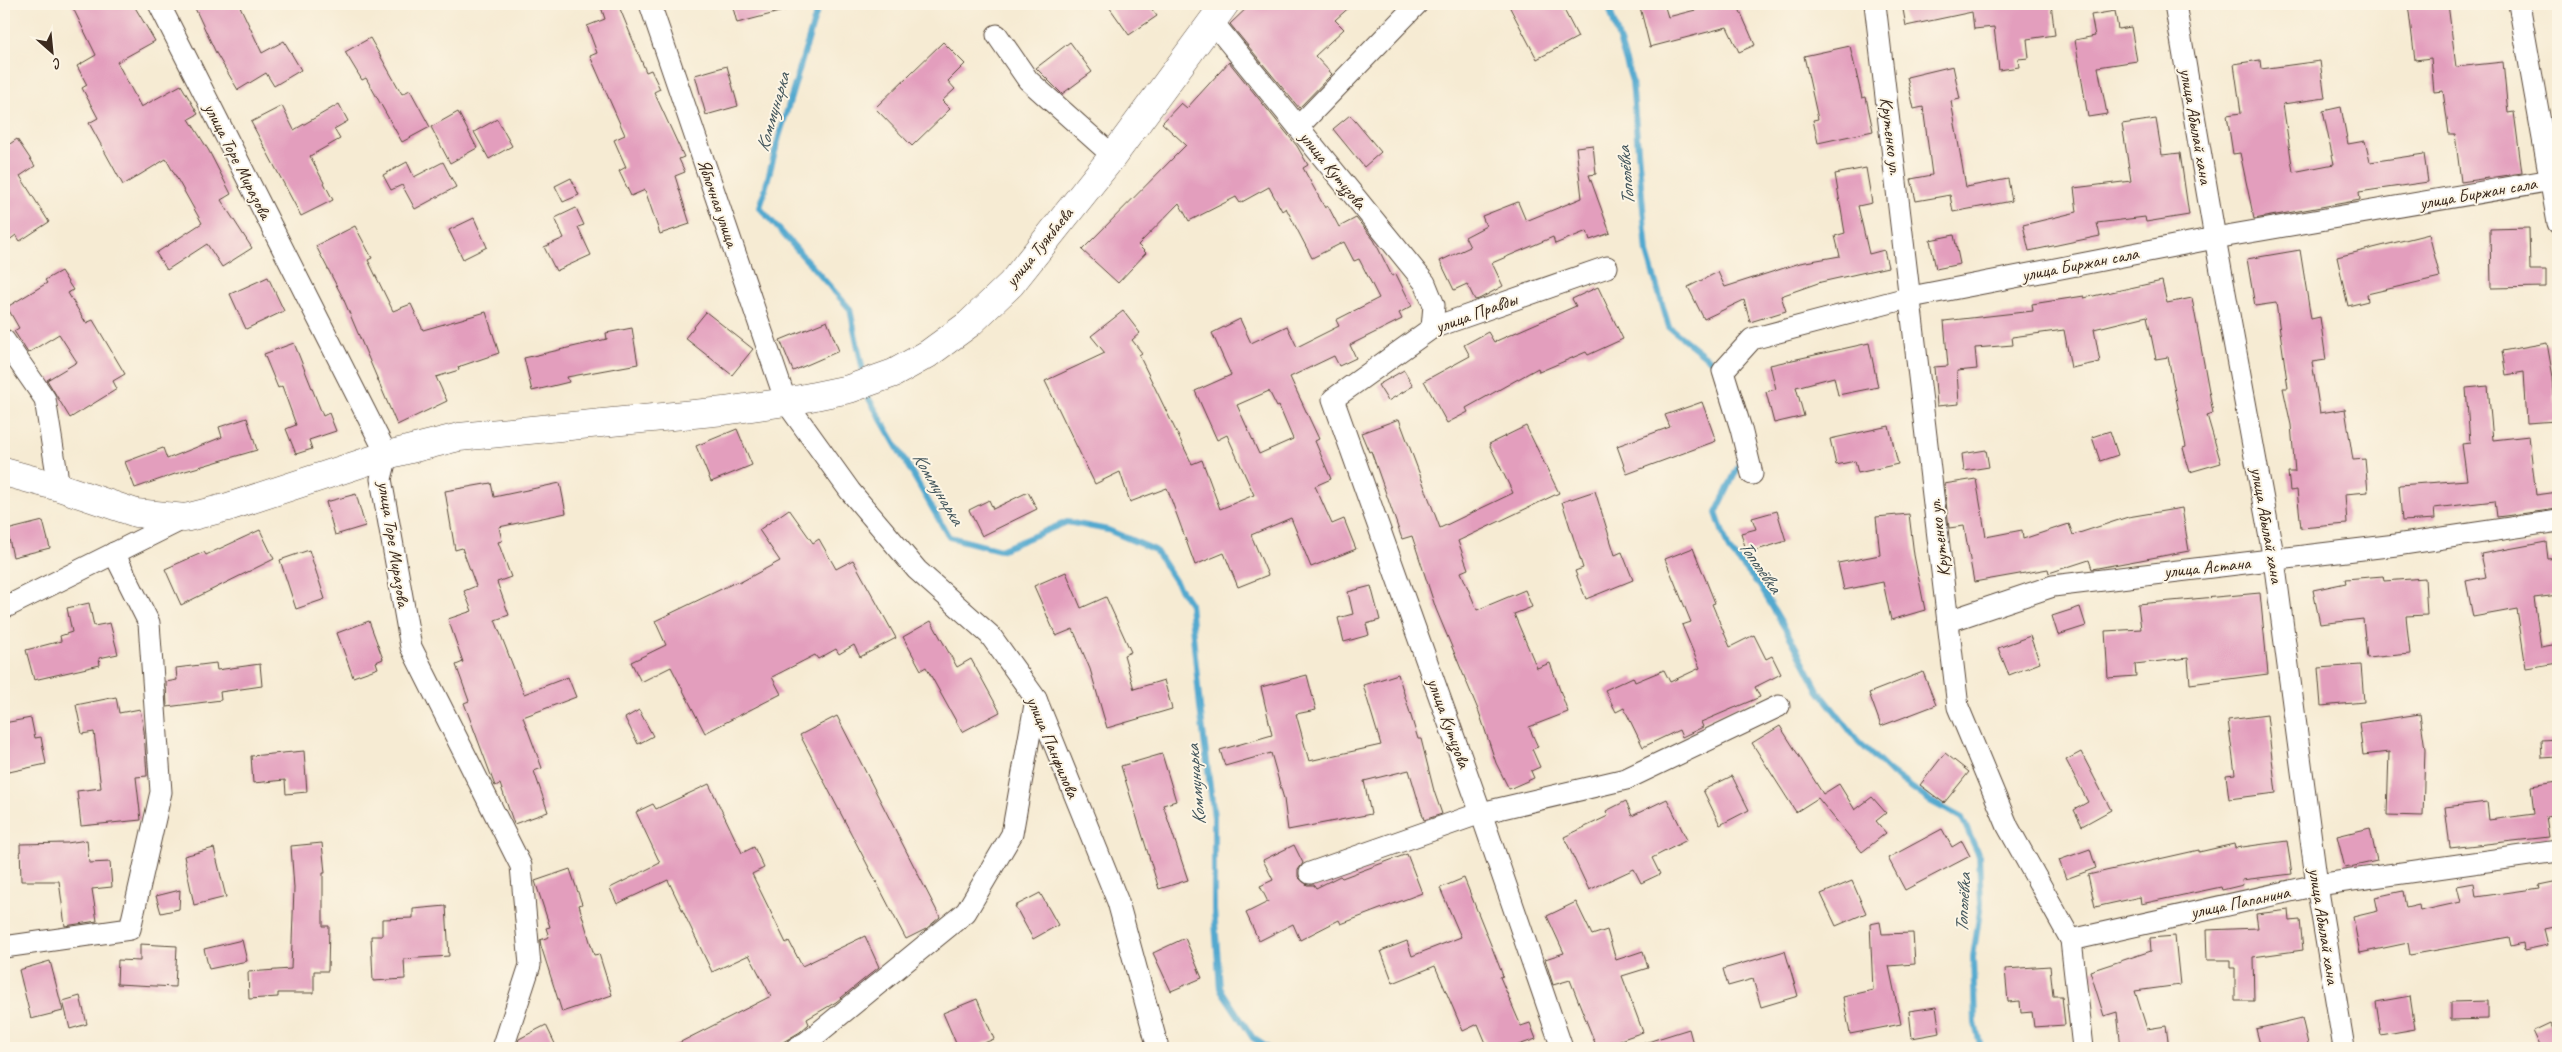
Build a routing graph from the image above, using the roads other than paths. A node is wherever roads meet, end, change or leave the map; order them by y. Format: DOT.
graph roads {
  1 [pos="159,4"];
  2 [pos="650,4"];
  3 [pos="1417,4"];
  4 [pos="1875,4"];
  5 [pos="2175,4"];
  6 [pos="2519,4"];
  7 [pos="1218,12"];
  8 [pos="997,35"];
  9 [pos="1298,127"];
  10 [pos="1113,156"];
  11 [pos="2555,180"];
  12 [pos="2558,223"];
  13 [pos="2215,238"];
  14 [pos="1607,267"];
  15 [pos="1911,297"];
  16 [pos="1432,328"];
  17 [pos="4,340"];
  18 [pos="1333,399"];
  19 [pos="786,402"];
  20 [pos="387,455"];
  21 [pos="4,472"];
  22 [pos="1752,474"];
  23 [pos="59,487"];
  24 [pos="185,518"];
  25 [pos="2558,522"];
  26 [pos="114,553"];
  27 [pos="2274,560"];
  28 [pos="4,608"];
  29 [pos="1949,621"];
  30 [pos="1036,699"];
  31 [pos="1778,706"];
  32 [pos="1481,814"];
  33 [pos="2558,851"];
  34 [pos="1310,873"];
  35 [pos="2317,886"];
  36 [pos="2072,940"];
  37 [pos="4,947"];
  38 [pos="503,1048"];
  39 [pos="796,1048"];
  40 [pos="1158,1048"];
  41 [pos="1562,1048"];
  42 [pos="2083,1048"];
  43 [pos="2344,1048"];
  1 -- 20 [label="street, улица Торе Миразова"];
  2 -- 19 [label="street, Яблочная улица"];
  3 -- 9 [label="street"];
  4 -- 15 [label="street, Крутенко ул."];
  5 -- 13 [label="street, улица Абылай хана"];
  6 -- 11 [label="street"];
  7 -- 9 [label="street, улица Кутузова"];
  7 -- 10 [label="main road, улица Туякбаева"];
  8 -- 10 [label="street"];
  9 -- 16 [label="street, улица Кутузова"];
  10 -- 19 [label="main road, улица Туякбаева"];
  11 -- 12 [label="street"];
  11 -- 13 [label="street, улица Биржан сала"];
  13 -- 15 [label="street, улица Биржан сала"];
  13 -- 27 [label="street, улица Абылай хана"];
  14 -- 16 [label="street, улица Правды"];
  15 -- 22 [label="street, улица Биржан сала"];
  15 -- 29 [label="street, Крутенко ул."];
  16 -- 18 [label="street, улица Правды"];
  17 -- 23 [label="street"];
  18 -- 32 [label="street, улица Кутузова"];
  19 -- 20 [label="main road, улица Туякбаева"];
  19 -- 30 [label="street, улица Панфилова"];
  20 -- 24 [label="main road, улица Туякбаева"];
  20 -- 38 [label="street, улица Торе Миразова"];
  21 -- 23 [label="main road"];
  23 -- 24 [label="main road"];
  24 -- 26 [label="street"];
  25 -- 27 [label="street, улица Астана"];
  26 -- 28 [label="street"];
  26 -- 37 [label="street"];
  27 -- 29 [label="street, улица Астана"];
  27 -- 35 [label="street, улица Абылай хана"];
  29 -- 36 [label="street, Крутенко ул."];
  30 -- 39 [label="street"];
  30 -- 40 [label="street, улица Панфилова"];
  31 -- 32 [label="street"];
  32 -- 34 [label="street"];
  32 -- 41 [label="street, улица Кутузова"];
  33 -- 35 [label="street, улица Папанина"];
  35 -- 36 [label="street, улица Папанина"];
  35 -- 43 [label="street, улица Абылай хана"];
  36 -- 42 [label="street, Крутенко ул."];
}
